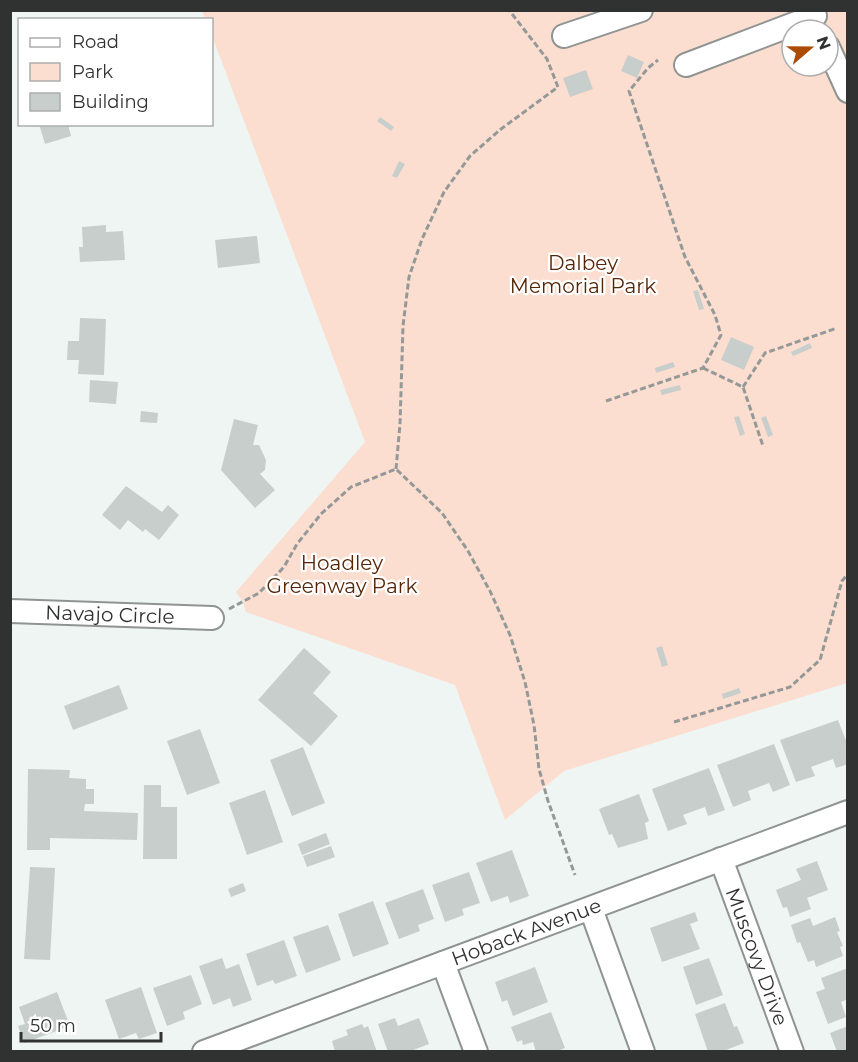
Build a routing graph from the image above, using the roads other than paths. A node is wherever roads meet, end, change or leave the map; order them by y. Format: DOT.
graph roads {
  1 [pos="641,10"];
  2 [pos="780,32"];
  3 [pos="564,36"];
  4 [pos="686,65"];
  5 [pos="840,73"];
  6 [pos="848,91"];
  7 [pos="10,611"];
  8 [pos="212,618"];
  9 [pos="848,812"];
  10 [pos="721,859"];
  11 [pos="591,909"];
  12 [pos="443,963"];
  13 [pos="229,1047"];
  14 [pos="204,1052"];
  15 [pos="476,1052"];
  16 [pos="643,1052"];
  17 [pos="792,1052"];
  1 -- 3 [label="street"];
  2 -- 4 [label="street"];
  5 -- 6 [label="street"];
  7 -- 8 [label="street, Navajo Circle"];
  9 -- 10 [label="street, Hoback Avenue"];
  10 -- 11 [label="street, Hoback Avenue"];
  10 -- 17 [label="street, Muscovy Drive"];
  11 -- 12 [label="street, Hoback Avenue"];
  11 -- 16 [label="street"];
  12 -- 13 [label="street, Hoback Avenue"];
  12 -- 15 [label="street"];
  13 -- 14 [label="street, Hoback Avenue"];
}
